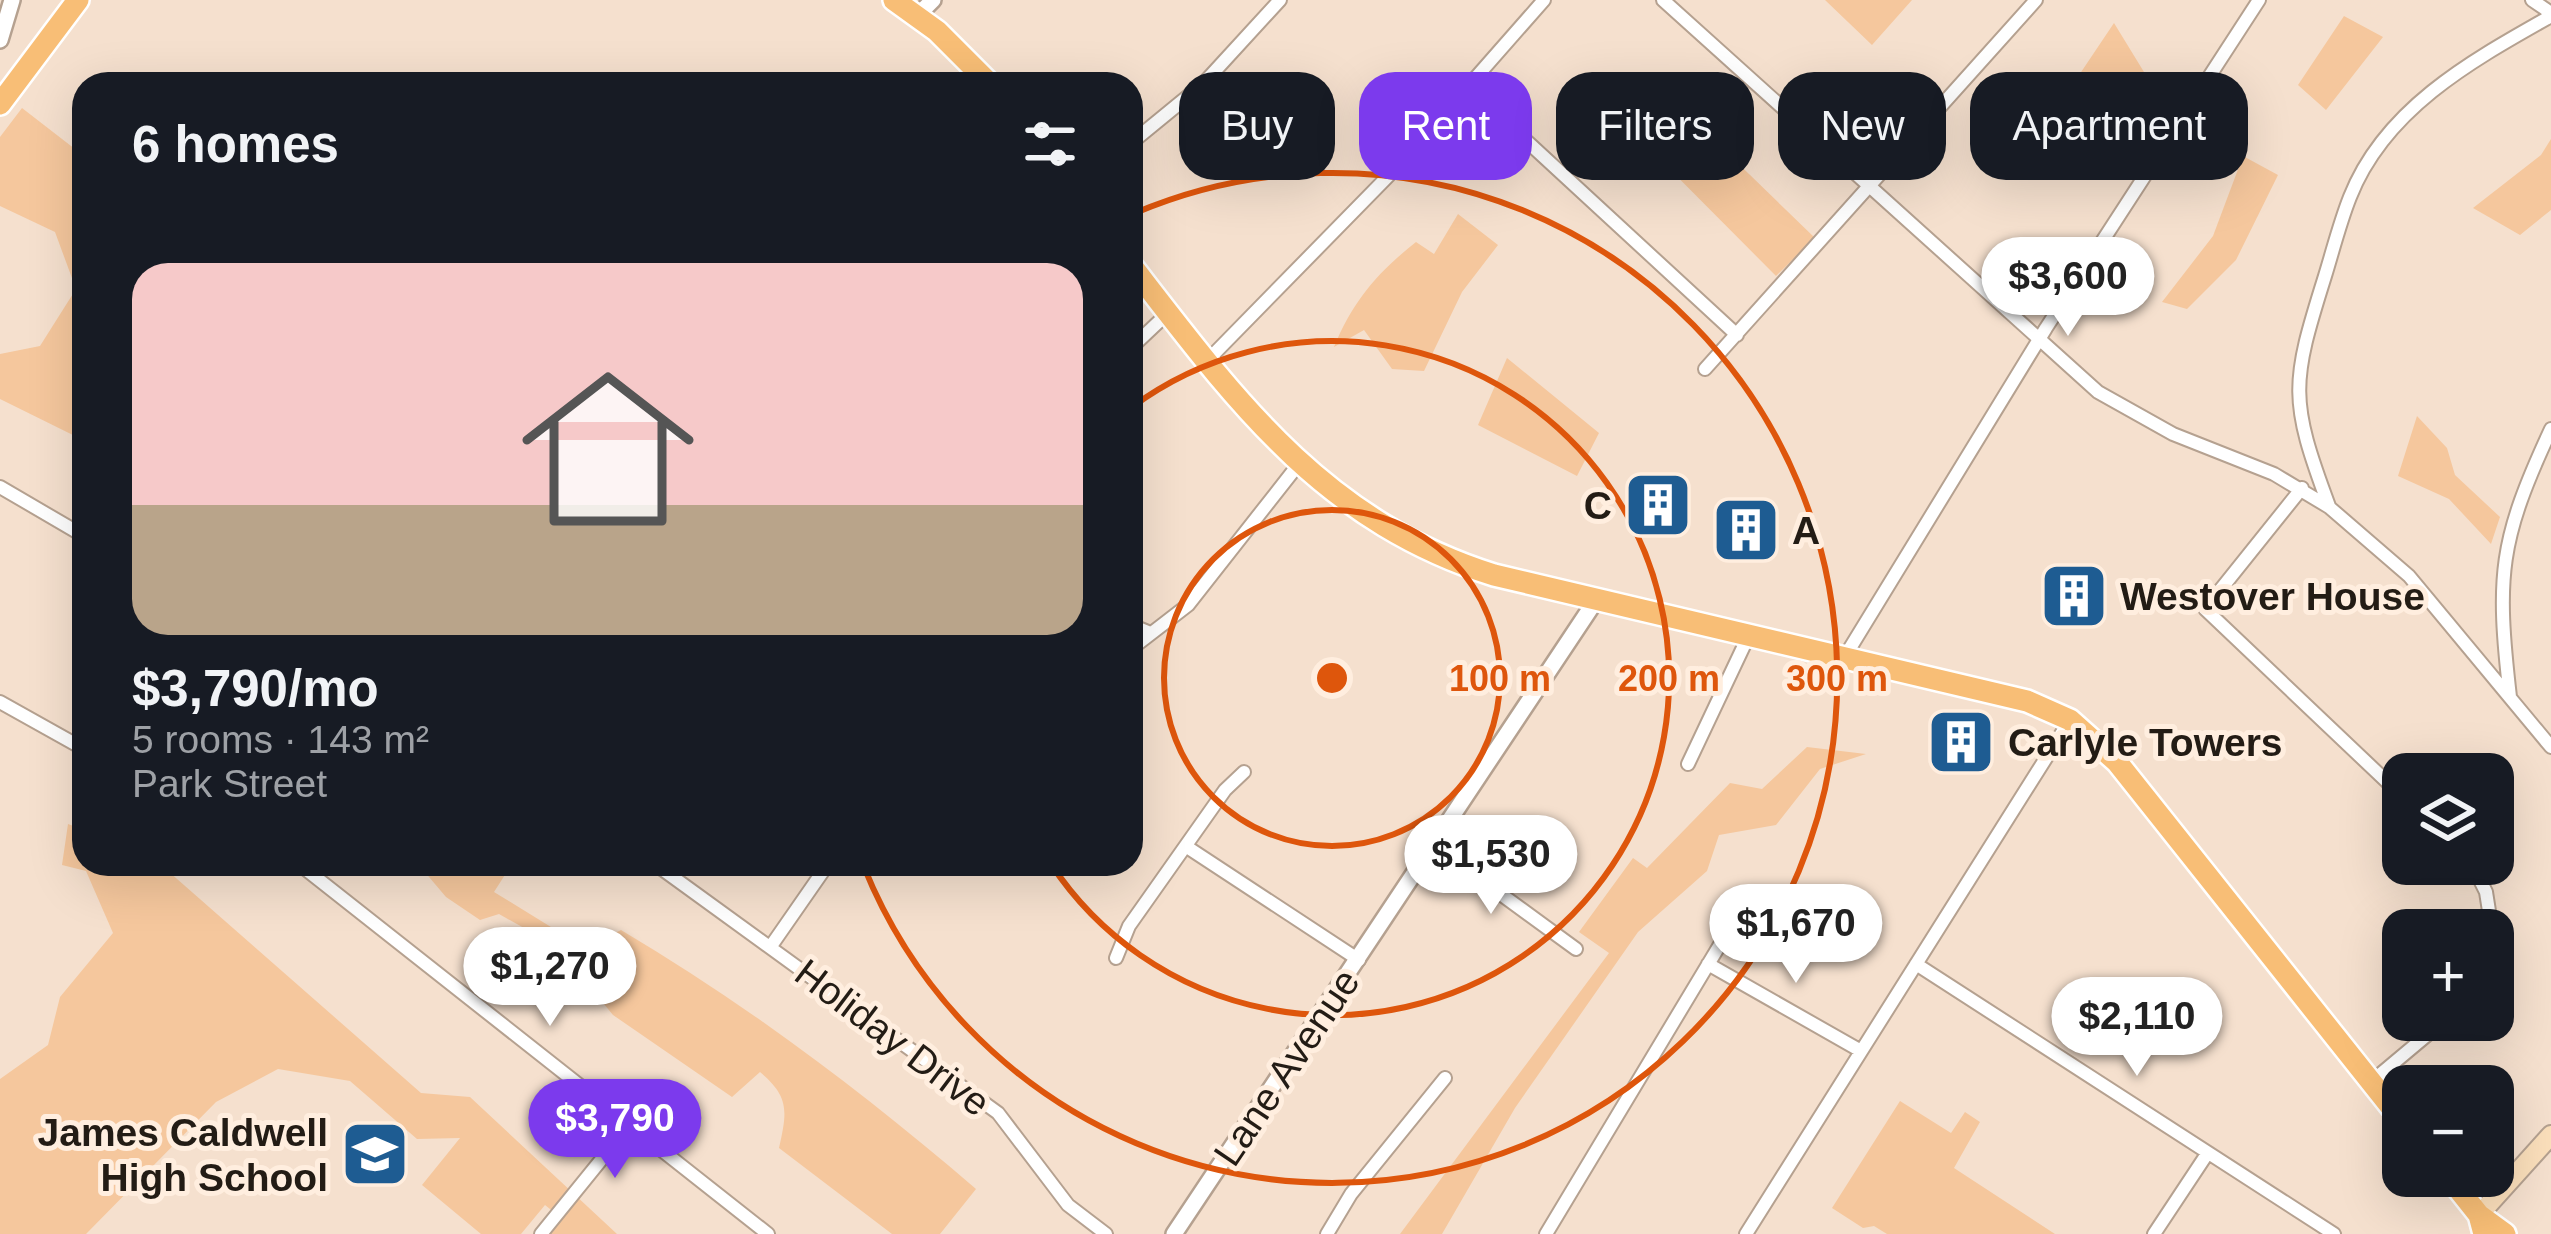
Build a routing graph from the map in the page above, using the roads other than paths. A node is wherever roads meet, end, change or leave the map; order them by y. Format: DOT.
graph roads {
  1 [pos="12,0"];
  2 [pos="78,0"];
  3 [pos="894,0"];
  4 [pos="1280,0"];
  5 [pos="1544,0"];
  6 [pos="1663,0"];
  7 [pos="2036,0"];
  8 [pos="2259,0"];
  9 [pos="2533,0"];
  10 [pos="925,8"];
  11 [pos="2551,14"];
  12 [pos="0,40"];
  13 [pos="981,72"];
  14 [pos="1481,72"];
  15 [pos="0,104"];
  16 [pos="1143,133"];
  17 [pos="1532,146"];
  18 [pos="1379,180"];
  19 [pos="1867,184"];
  20 [pos="1143,281"];
  21 [pos="1168,313"];
  22 [pos="1737,335"];
  23 [pos="1143,337"];
  24 [pos="2039,340"];
  25 [pos="1207,361"];
  26 [pos="1706,368"];
  27 [pos="2551,429"];
  28 [pos="1298,465"];
  29 [pos="0,488"];
  30 [pos="2302,488"];
  31 [pos="2329,507"];
  32 [pos="72,529"];
  33 [pos="1596,600"];
  34 [pos="1143,630"];
  35 [pos="1148,632"];
  36 [pos="1749,635"];
  37 [pos="1143,637"];
  38 [pos="1844,658"];
  39 [pos="2510,698"];
  40 [pos="0,702"];
  41 [pos="2070,720"];
  42 [pos="72,741"];
  43 [pos="2551,748"];
  44 [pos="1688,764"];
  45 [pos="1244,772"];
  46 [pos="2382,777"];
  47 [pos="1186,847"];
  48 [pos="1435,847"];
  49 [pos="321,876"];
  50 [pos="673,876"];
  51 [pos="820,876"];
  52 [pos="1742,908"];
  53 [pos="771,946"];
  54 [pos="1576,949"];
  55 [pos="1116,958"];
  56 [pos="1359,960"];
  57 [pos="1708,964"];
  58 [pos="1916,964"];
  59 [pos="2419,1041"];
  60 [pos="1861,1051"];
  61 [pos="1445,1078"];
  62 [pos="2371,1082"];
  63 [pos="2382,1096"];
  64 [pos="631,1123"];
  65 [pos="2551,1135"];
  66 [pos="2207,1154"];
  67 [pos="2462,1197"];
  68 [pos="2481,1225"];
  69 [pos="541,1234"];
  70 [pos="768,1234"];
  71 [pos="1106,1234"];
  72 [pos="1174,1234"];
  73 [pos="1327,1234"];
  74 [pos="1546,1234"];
  75 [pos="1746,1234"];
  76 [pos="2154,1234"];
  77 [pos="2334,1234"];
  78 [pos="2505,1234"];
  1 -- 12 [label="street"];
  2 -- 15 [label="main road"];
  3 -- 10 [label="main road"];
  4 -- 16 [label="street"];
  5 -- 14 [label="street"];
  6 -- 19 [label="street"];
  7 -- 19 [label="street"];
  8 -- 24 [label="street"];
  9 -- 11 [label="street"];
  10 -- 13 [label="main road"];
  11 -- 31 [label="street"];
  17 -- 22 [label="street"];
  18 -- 25 [label="street"];
  19 -- 22 [label="street"];
  19 -- 24 [label="street"];
  20 -- 21 [label="main road"];
  21 -- 23 [label="street"];
  21 -- 25 [label="main road"];
  22 -- 26 [label="street"];
  24 -- 30 [label="street"];
  24 -- 38 [label="street"];
  25 -- 28 [label="main road"];
  27 -- 39 [label="street"];
  28 -- 33 [label="main road"];
  28 -- 35 [label="street"];
  29 -- 32 [label="street"];
  30 -- 31 [label="street"];
  30 -- 46 [label="street"];
  31 -- 39 [label="street"];
  33 -- 36 [label="main road"];
  33 -- 48 [label="street, Lane Avenue"];
  34 -- 35 [label="street"];
  35 -- 37 [label="street"];
  36 -- 38 [label="main road"];
  36 -- 44 [label="street"];
  38 -- 41 [label="main road"];
  39 -- 43 [label="street"];
  40 -- 42 [label="street"];
  41 -- 58 [label="street"];
  41 -- 62 [label="main road"];
  45 -- 47 [label="street"];
  47 -- 55 [label="street"];
  47 -- 56 [label="street"];
  48 -- 54 [label="street"];
  48 -- 56 [label="street, Lane Avenue"];
  49 -- 64 [label="street"];
  50 -- 53 [label="street, Holiday Drive"];
  51 -- 53 [label="street"];
  52 -- 57 [label="street"];
  53 -- 71 [label="street, Holiday Drive"];
  56 -- 72 [label="street, Lane Avenue"];
  57 -- 60 [label="street"];
  57 -- 74 [label="street"];
  58 -- 60 [label="street"];
  58 -- 66 [label="street"];
  59 -- 62 [label="street"];
  60 -- 75 [label="street"];
  61 -- 73 [label="street"];
  62 -- 63 [label="main road"];
  64 -- 69 [label="street"];
  64 -- 70 [label="street"];
  65 -- 68 [label="main road"];
  66 -- 76 [label="street"];
  66 -- 77 [label="street"];
  67 -- 68 [label="main road"];
  68 -- 78 [label="main road"];
}
